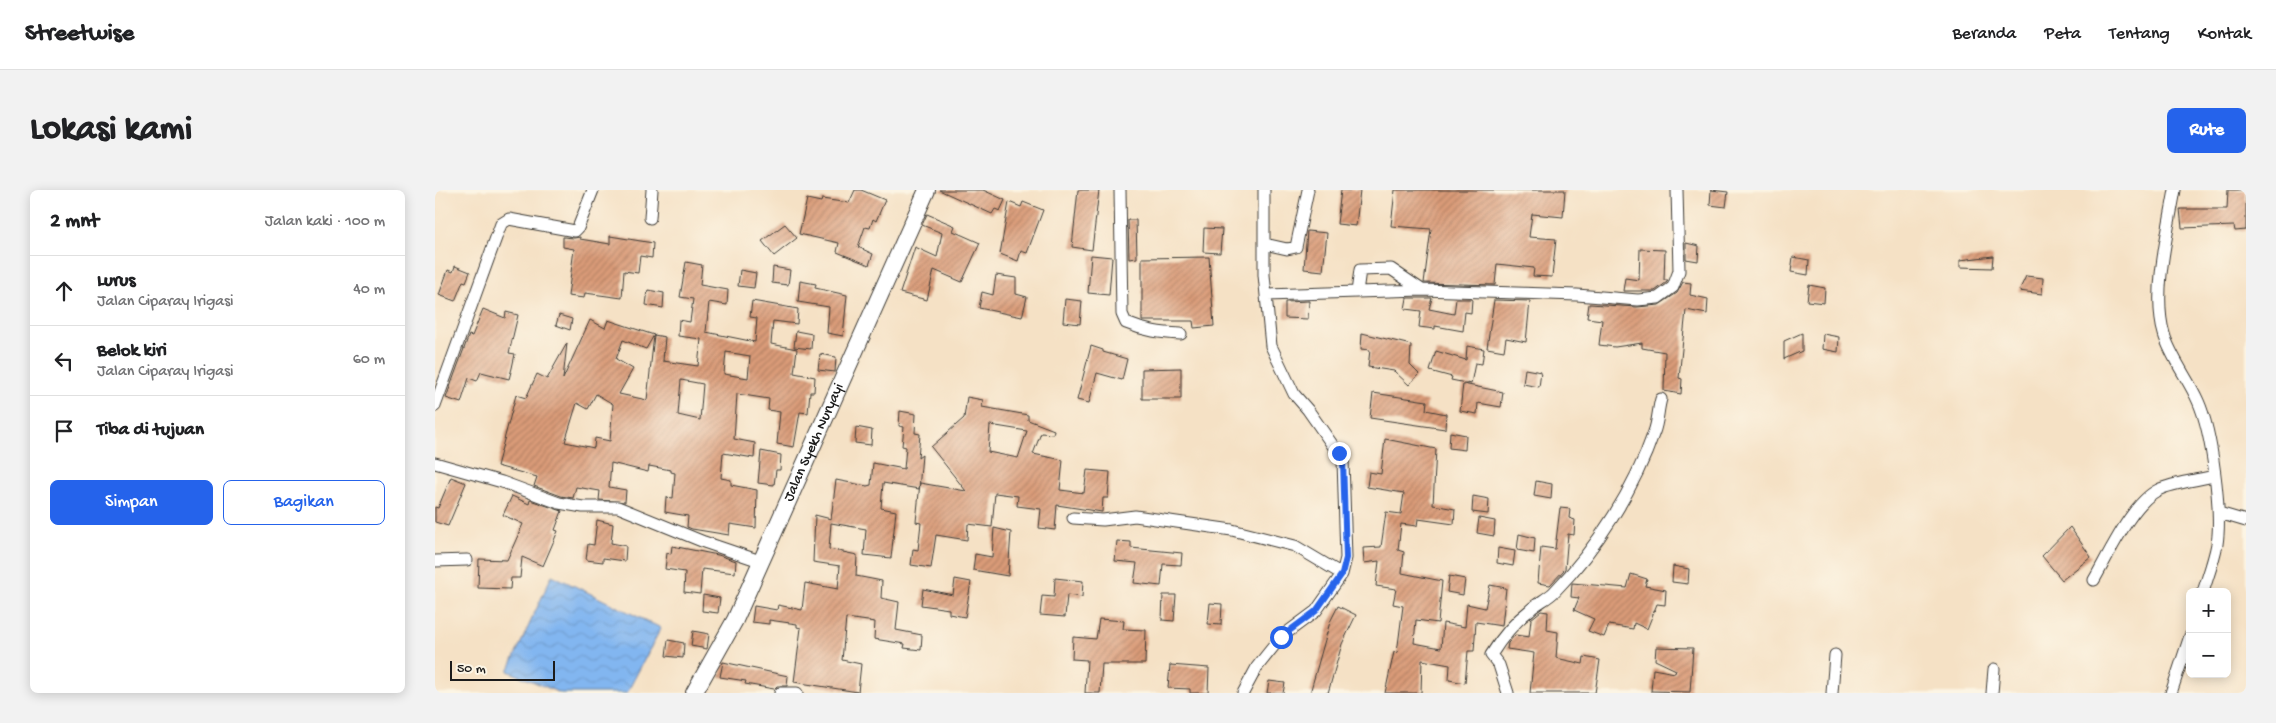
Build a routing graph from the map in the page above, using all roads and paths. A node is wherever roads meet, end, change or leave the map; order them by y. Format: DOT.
graph roads {
  1 [pos="593,190"];
  2 [pos="652,190"];
  3 [pos="927,190"];
  4 [pos="1120,190"];
  5 [pos="1264,190"];
  6 [pos="1308,190"];
  7 [pos="1677,190"];
  8 [pos="2175,190"];
  9 [pos="650,218"];
  10 [pos="1265,244"];
  11 [pos="1422,290"];
  12 [pos="1357,292"];
  13 [pos="1267,295"];
  14 [pos="1181,334"];
  15 [pos="1661,399"];
  16 [pos="435,406"];
  17 [pos="435,463"];
  18 [pos="2214,476"];
  19 [pos="2219,514"];
  20 [pos="1073,518"];
  21 [pos="2246,521"];
  22 [pos="467,560"];
  23 [pos="435,561"];
  24 [pos="760,561"];
  25 [pos="1342,574"];
  26 [pos="2095,580"];
  27 [pos="2204,588"];
  28 [pos="2186,648"];
  29 [pos="1835,655"];
  30 [pos="1994,670"];
  31 [pos="694,693"];
  32 [pos="780,693"];
  33 [pos="797,693"];
  34 [pos="1243,693"];
  35 [pos="1508,693"];
  36 [pos="1832,693"];
  37 [pos="1992,693"];
  38 [pos="2171,693"];
  1 -- 16 [label="street"];
  2 -- 9 [label="street"];
  3 -- 24 [label="main road, Jalan Syekh Nuryayi"];
  4 -- 14 [label="street"];
  5 -- 10 [label="street"];
  6 -- 10 [label="street"];
  7 -- 11 [label="street"];
  8 -- 18 [label="street"];
  10 -- 13 [label="street"];
  11 -- 12 [label="street"];
  11 -- 12 [label="street"];
  12 -- 13 [label="street"];
  13 -- 25 [label="street"];
  15 -- 35 [label="street"];
  17 -- 24 [label="street"];
  18 -- 19 [label="street"];
  18 -- 26 [label="street"];
  19 -- 21 [label="street"];
  19 -- 27 [label="street"];
  20 -- 25 [label="street"];
  22 -- 23 [label="street"];
  24 -- 31 [label="main road, Jalan Syekh Nuryayi"];
  25 -- 34 [label="street"];
  28 -- 38 [label="street"];
  29 -- 36 [label="street"];
  30 -- 37 [label="street"];
  32 -- 33 [label="street"];
}
